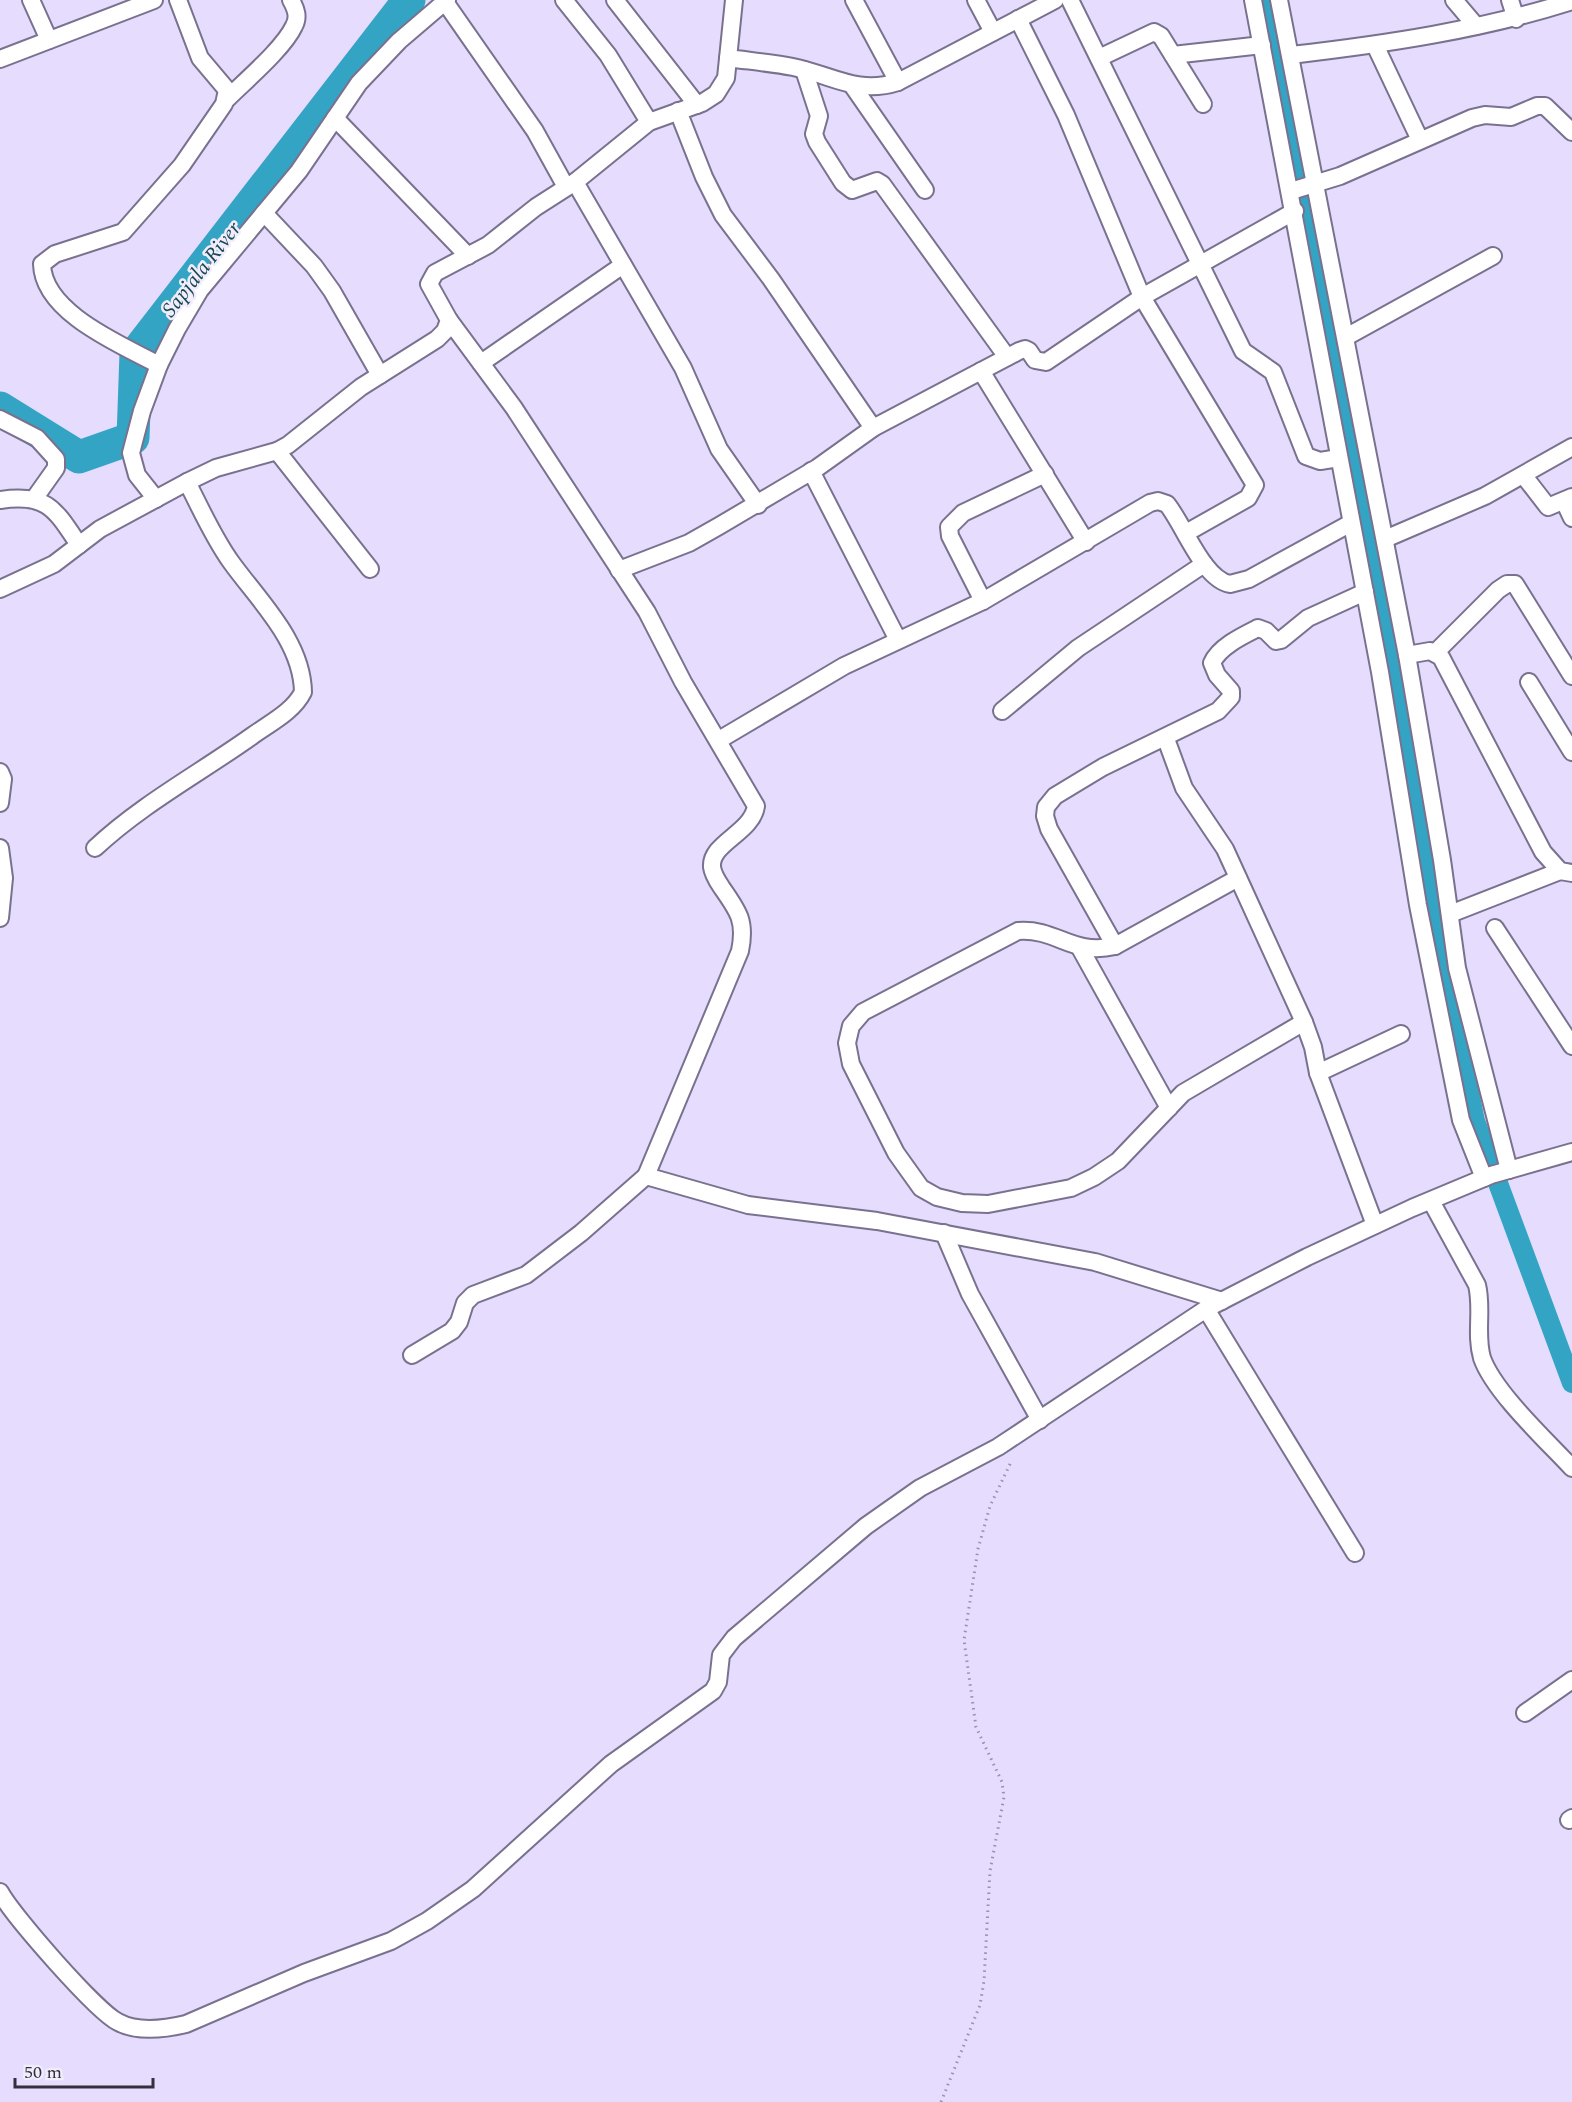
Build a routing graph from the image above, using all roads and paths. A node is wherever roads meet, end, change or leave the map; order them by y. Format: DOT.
graph roads {
  1 [pos="31,0"];
  2 [pos="154,0"];
  3 [pos="178,0"];
  4 [pos="291,0"];
  5 [pos="564,0"];
  6 [pos="615,0"];
  7 [pos="734,0"];
  8 [pos="854,0"];
  9 [pos="976,0"];
  10 [pos="1055,0"];
  11 [pos="1070,0"];
  12 [pos="1253,0"];
  13 [pos="1279,0"];
  14 [pos="1454,0"];
  15 [pos="1510,0"];
  16 [pos="446,1"];
  17 [pos="1572,1"];
  18 [pos="1516,19"];
  19 [pos="1018,20"];
  20 [pos="1476,26"];
  21 [pos="993,32"];
  22 [pos="49,40"];
  23 [pos="1262,45"];
  24 [pos="1376,45"];
  25 [pos="1173,55"];
  26 [pos="1291,55"];
  27 [pos="728,58"];
  28 [pos="1100,58"];
  29 [pos="0,59"];
  30 [pos="804,70"];
  31 [pos="898,82"];
  32 [pos="852,86"];
  33 [pos="227,99"];
  34 [pos="1203,104"];
  35 [pos="697,105"];
  36 [pos="678,111"];
  37 [pos="335,118"];
  38 [pos="649,122"];
  39 [pos="1572,132"];
  40 [pos="1420,140"];
  41 [pos="571,185"];
  42 [pos="1302,188"];
  43 [pos="925,190"];
  44 [pos="1295,211"];
  45 [pos="264,213"];
  46 [pos="468,256"];
  47 [pos="1493,256"];
  48 [pos="1201,263"];
  49 [pos="623,265"];
  50 [pos="1142,297"];
  51 [pos="449,320"];
  52 [pos="1346,337"];
  53 [pos="1007,357"];
  54 [pos="153,362"];
  55 [pos="481,363"];
  56 [pos="981,371"];
  57 [pos="380,375"];
  58 [pos="0,419"];
  59 [pos="873,428"];
  60 [pos="1572,447"];
  61 [pos="277,451"];
  62 [pos="1339,458"];
  63 [pos="811,471"];
  64 [pos="1045,474"];
  65 [pos="1524,476"];
  66 [pos="187,482"];
  67 [pos="34,499"];
  68 [pos="156,499"];
  69 [pos="1568,499"];
  70 [pos="0,500"];
  71 [pos="758,505"];
  72 [pos="1572,518"];
  73 [pos="1352,523"];
  74 [pos="1186,533"];
  75 [pos="1385,539"];
  76 [pos="1086,542"];
  77 [pos="79,545"];
  78 [pos="1204,564"];
  79 [pos="370,569"];
  80 [pos="619,570"];
  81 [pos="0,590"];
  82 [pos="1365,592"];
  83 [pos="983,602"];
  84 [pos="898,640"];
  85 [pos="1435,653"];
  86 [pos="1407,655"];
  87 [pos="1572,676"];
  88 [pos="1529,682"];
  89 [pos="1002,711"];
  90 [pos="1166,739"];
  91 [pos="719,740"];
  92 [pos="1572,752"];
  93 [pos="0,772"];
  94 [pos="0,802"];
  95 [pos="0,848"];
  96 [pos="95,848"];
  97 [pos="1566,872"];
  98 [pos="1238,878"];
  99 [pos="1450,914"];
  100 [pos="0,918"];
  101 [pos="1495,928"];
  102 [pos="1115,946"];
  103 [pos="1080,948"];
  104 [pos="1304,1022"];
  105 [pos="1401,1034"];
  106 [pos="1572,1046"];
  107 [pos="1318,1073"];
  108 [pos="1169,1108"];
  109 [pos="1572,1152"];
  110 [pos="1496,1173"];
  111 [pos="646,1176"];
  112 [pos="1431,1201"];
  113 [pos="1375,1225"];
  114 [pos="944,1233"];
  115 [pos="1222,1301"];
  116 [pos="1206,1309"];
  117 [pos="412,1355"];
  118 [pos="1040,1420"];
  119 [pos="1013,1458"];
  120 [pos="1572,1468"];
  121 [pos="1355,1552"];
  122 [pos="1572,1680"];
  123 [pos="1526,1713"];
  124 [pos="0,1892"];
  125 [pos="941,2102"];
  1 -- 22 [label="street"];
  2 -- 22 [label="street"];
  3 -- 33 [label="street"];
  4 -- 33 [label="street"];
  5 -- 38 [label="street"];
  6 -- 35 [label="street"];
  7 -- 27 [label="street"];
  8 -- 31 [label="street"];
  9 -- 21 [label="street"];
  10 -- 19 [label="street"];
  11 -- 28 [label="street"];
  12 -- 23 [label="street"];
  13 -- 26 [label="street"];
  14 -- 20 [label="street"];
  15 -- 18 [label="street"];
  16 -- 37 [label="street"];
  16 -- 41 [label="street"];
  17 -- 18 [label="street"];
  18 -- 20 [label="street"];
  19 -- 21 [label="street"];
  19 -- 50 [label="street"];
  20 -- 24 [label="street"];
  21 -- 31 [label="street"];
  22 -- 29 [label="street"];
  23 -- 25 [label="street"];
  23 -- 42 [label="street"];
  24 -- 26 [label="street"];
  24 -- 40 [label="street"];
  25 -- 28 [label="street"];
  25 -- 34 [label="street"];
  26 -- 42 [label="street"];
  27 -- 30 [label="street"];
  27 -- 35 [label="street"];
  28 -- 48 [label="street"];
  30 -- 32 [label="street"];
  30 -- 53 [label="street"];
  31 -- 32 [label="street"];
  32 -- 43 [label="street"];
  33 -- 54 [label="street"];
  35 -- 36 [label="street"];
  36 -- 38 [label="street"];
  36 -- 59 [label="street"];
  37 -- 45 [label="street"];
  37 -- 46 [label="street"];
  38 -- 41 [label="street"];
  39 -- 40 [label="street"];
  40 -- 42 [label="street"];
  41 -- 46 [label="street"];
  41 -- 49 [label="street"];
  42 -- 44 [label="street"];
  42 -- 52 [label="street"];
  44 -- 48 [label="street"];
  44 -- 62 [label="street"];
  45 -- 54 [label="street"];
  45 -- 57 [label="street"];
  46 -- 51 [label="street"];
  47 -- 52 [label="street"];
  48 -- 50 [label="street"];
  48 -- 62 [label="street"];
  49 -- 55 [label="street"];
  49 -- 71 [label="street"];
  50 -- 53 [label="street"];
  50 -- 74 [label="street"];
  51 -- 55 [label="street"];
  51 -- 57 [label="street"];
  52 -- 75 [label="street"];
  53 -- 56 [label="street"];
  54 -- 68 [label="street"];
  55 -- 80 [label="street"];
  56 -- 59 [label="street"];
  56 -- 64 [label="street"];
  57 -- 61 [label="street"];
  58 -- 67 [label="street"];
  59 -- 63 [label="street"];
  60 -- 65 [label="street"];
  61 -- 66 [label="street"];
  61 -- 79 [label="street"];
  62 -- 73 [label="street"];
  63 -- 71 [label="street"];
  63 -- 84 [label="street"];
  64 -- 76 [label="street"];
  64 -- 83 [label="street"];
  65 -- 69 [label="street"];
  65 -- 75 [label="street"];
  66 -- 68 [label="street"];
  66 -- 96 [label="street"];
  67 -- 70 [label="street"];
  67 -- 77 [label="street"];
  68 -- 77 [label="street"];
  69 -- 72 [label="street"];
  71 -- 80 [label="street"];
  73 -- 78 [label="street"];
  73 -- 82 [label="street"];
  74 -- 76 [label="street"];
  74 -- 78 [label="street"];
  75 -- 86 [label="street"];
  76 -- 83 [label="street"];
  77 -- 81 [label="street"];
  78 -- 89 [label="street"];
  80 -- 91 [label="street"];
  82 -- 90 [label="street"];
  82 -- 110 [label="street"];
  83 -- 84 [label="street"];
  84 -- 91 [label="street"];
  85 -- 86 [label="street"];
  85 -- 87 [label="street"];
  85 -- 97 [label="street"];
  86 -- 99 [label="street"];
  88 -- 92 [label="street"];
  90 -- 98 [label="street"];
  90 -- 102 [label="street"];
  91 -- 111 [label="street"];
  93 -- 94 [label="street"];
  95 -- 100 [label="street"];
  97 -- 99 [label="street"];
  98 -- 102 [label="street"];
  98 -- 104 [label="street"];
  99 -- 110 [label="street"];
  101 -- 106 [label="street"];
  102 -- 103 [label="street"];
  103 -- 108 [label="street"];
  103 -- 108 [label="street"];
  104 -- 107 [label="street"];
  104 -- 108 [label="street"];
  105 -- 107 [label="street"];
  107 -- 113 [label="street"];
  109 -- 110 [label="street"];
  110 -- 112 [label="street"];
  111 -- 114 [label="street"];
  111 -- 117 [label="street"];
  112 -- 113 [label="street"];
  112 -- 120 [label="street"];
  113 -- 115 [label="street"];
  114 -- 115 [label="street"];
  114 -- 118 [label="street"];
  115 -- 116 [label="street"];
  116 -- 118 [label="street"];
  116 -- 121 [label="street"];
  118 -- 124 [label="street"];
  119 -- 125 [label="path"];
  122 -- 123 [label="street"];
}
